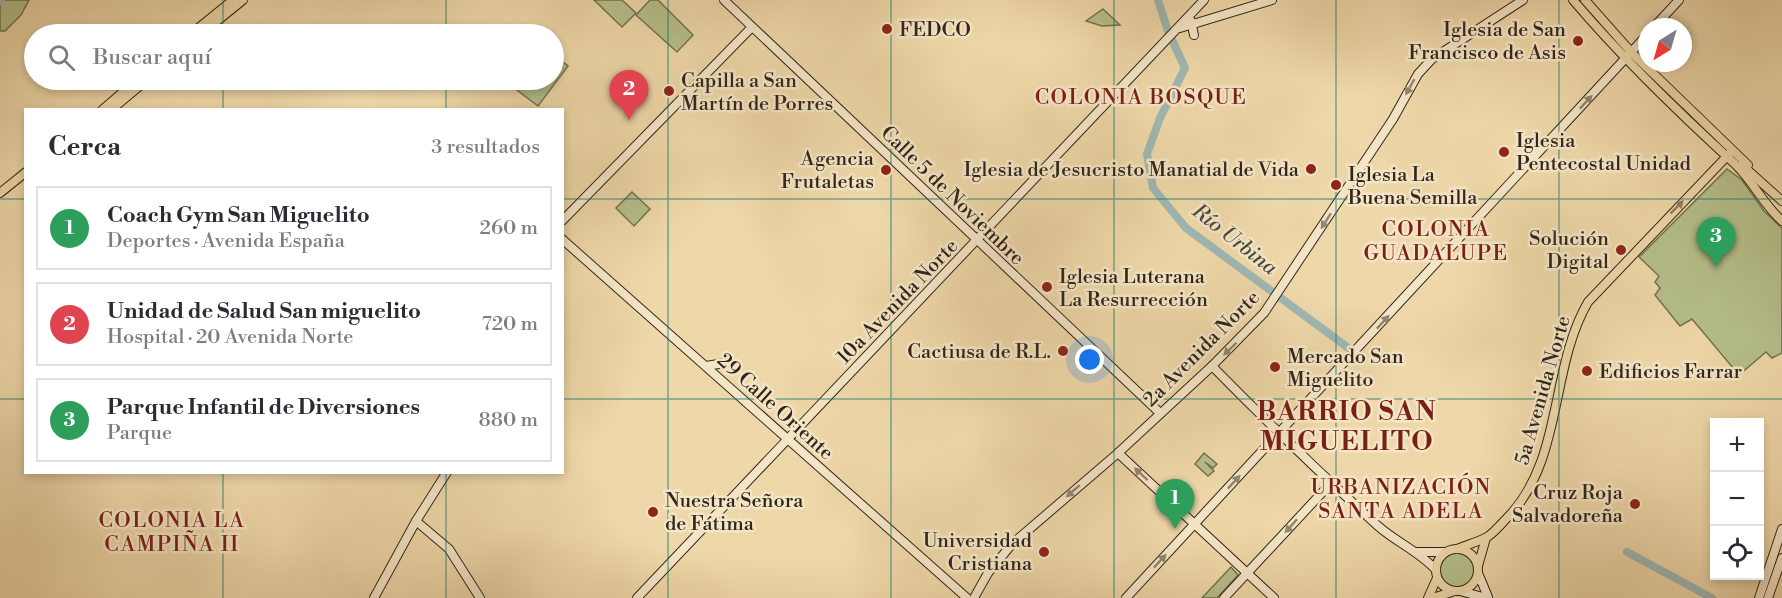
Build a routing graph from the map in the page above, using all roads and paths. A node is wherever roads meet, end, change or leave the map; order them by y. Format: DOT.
graph roads {
  1 [pos="233,0"];
  2 [pos="243,0"];
  3 [pos="724,0"];
  4 [pos="1272,0"];
  5 [pos="1523,0"];
  6 [pos="1573,0"];
  7 [pos="1580,0"];
  8 [pos="1585,0"];
  9 [pos="1678,0"];
  10 [pos="1204,1"];
  11 [pos="1194,12"];
  12 [pos="1210,18"];
  13 [pos="1662,18"];
  14 [pos="203,24"];
  15 [pos="213,24"];
  16 [pos="1191,24"];
  17 [pos="752,27"];
  18 [pos="1178,29"];
  19 [pos="1194,35"];
  20 [pos="1638,45"];
  21 [pos="1628,56"];
  22 [pos="129,90"];
  23 [pos="135,90"];
  24 [pos="115,106"];
  25 [pos="1730,154"];
  26 [pos="1746,168"];
  27 [pos="24,174"];
  28 [pos="24,180"];
  29 [pos="0,193"];
  30 [pos="1782,195"];
  31 [pos="0,199"];
  32 [pos="1782,201"];
  33 [pos="1782,216"];
  34 [pos="564,219"];
  35 [pos="1782,220"];
  36 [pos="977,240"];
  37 [pos="564,241"];
  38 [pos="706,366"];
  39 [pos="1212,366"];
  40 [pos="723,382"];
  41 [pos="1160,413"];
  42 [pos="1279,434"];
  43 [pos="788,439"];
  44 [pos="1118,453"];
  45 [pos="446,474"];
  46 [pos="1331,483"];
  47 [pos="416,521"];
  48 [pos="1194,525"];
  49 [pos="1782,529"];
  50 [pos="1486,537"];
  51 [pos="1457,549"];
  52 [pos="1414,552"];
  53 [pos="1445,552"];
  54 [pos="1782,558"];
  55 [pos="1478,570"];
  56 [pos="1248,574"];
  57 [pos="1436,574"];
  58 [pos="1457,591"];
  59 [pos="374,598"];
  60 [pos="480,598"];
  61 [pos="637,598"];
  62 [pos="967,598"];
  63 [pos="974,598"];
  64 [pos="1126,598"];
  65 [pos="1224,598"];
  66 [pos="1274,598"];
  67 [pos="1428,598"];
  68 [pos="1432,598"];
  69 [pos="1488,598"];
  70 [pos="1759,598"];
  71 [pos="1768,598"];
  1 -- 14 [label="main road"];
  2 -- 15 [label="main road"];
  3 -- 17 [label="street, Calle 5 de Noviembre"];
  4 -- 12 [label="street"];
  5 -- 39 [label="street, 2a Avenida Norte, one-way"];
  6 -- 21 [label="main road"];
  7 -- 21 [label="main road"];
  8 -- 21 [label="main road"];
  9 -- 13 [label="street"];
  10 -- 11 [label="street, 10a Avenida Norte"];
  10 -- 12 [label="street"];
  11 -- 16 [label="street"];
  11 -- 18 [label="street, 10a Avenida Norte"];
  12 -- 16 [label="street"];
  16 -- 18 [label="street"];
  16 -- 19 [label="street"];
  17 -- 34 [label="street"];
  17 -- 36 [label="street, Calle 5 de Noviembre"];
  18 -- 36 [label="street, 10a Avenida Norte"];
  20 -- 21 [label="street"];
  21 -- 25 [label="main road"];
  42 -- 21 [label="street, one-way"];
  22 -- 24 [label="main road"];
  23 -- 24 [label="main road"];
  25 -- 26 [label="main road"];
  25 -- 30 [label="main road"];
  25 -- 35 [label="main road"];
  50 -- 25 [label="main road, 5a Avenida Norte, one-way"];
  26 -- 32 [label="main road"];
  26 -- 33 [label="main road"];
  27 -- 29 [label="main road"];
  28 -- 31 [label="main road"];
  36 -- 41 [label="street, Calle 5 de Noviembre"];
  36 -- 43 [label="street, 10a Avenida Norte"];
  37 -- 38 [label="street, 29 Calle Oriente"];
  38 -- 40 [label="street, 29 Calle Oriente"];
  38 -- 40 [label="street"];
  39 -- 41 [label="street, 2a Avenida Norte"];
  39 -- 42 [label="street"];
  40 -- 43 [label="street, 29 Calle Oriente"];
  41 -- 44 [label="street, 2a Avenida Norte"];
  42 -- 46 [label="street"];
  48 -- 42 [label="street, one-way"];
  43 -- 61 [label="street, 10a Avenida Norte"];
  43 -- 62 [label="street, 29 Calle Oriente"];
  48 -- 44 [label="street, one-way"];
  44 -- 63 [label="street, 2a Avenida Norte, one-way"];
  45 -- 47 [label="street"];
  46 -- 52 [label="street"];
  46 -- 56 [label="street, one-way"];
  47 -- 59 [label="street"];
  47 -- 60 [label="street"];
  48 -- 56 [label="street"];
  64 -- 48 [label="street, one-way"];
  49 -- 70 [label="street"];
  50 -- 51 [label="main road, 5a Avenida Norte"];
  50 -- 55 [label="main road, 5a Avenida Norte"];
  51 -- 53 [label="main road"];
  51 -- 55 [label="main road"];
  52 -- 53 [label="street"];
  52 -- 57 [label="street"];
  53 -- 57 [label="main road"];
  54 -- 71 [label="street"];
  55 -- 58 [label="main road"];
  55 -- 69 [label="street"];
  56 -- 65 [label="street"];
  56 -- 66 [label="street"];
  57 -- 58 [label="main road"];
  57 -- 67 [label="main road"];
  58 -- 68 [label="main road"];
  58 -- 69 [label="street"];
}
